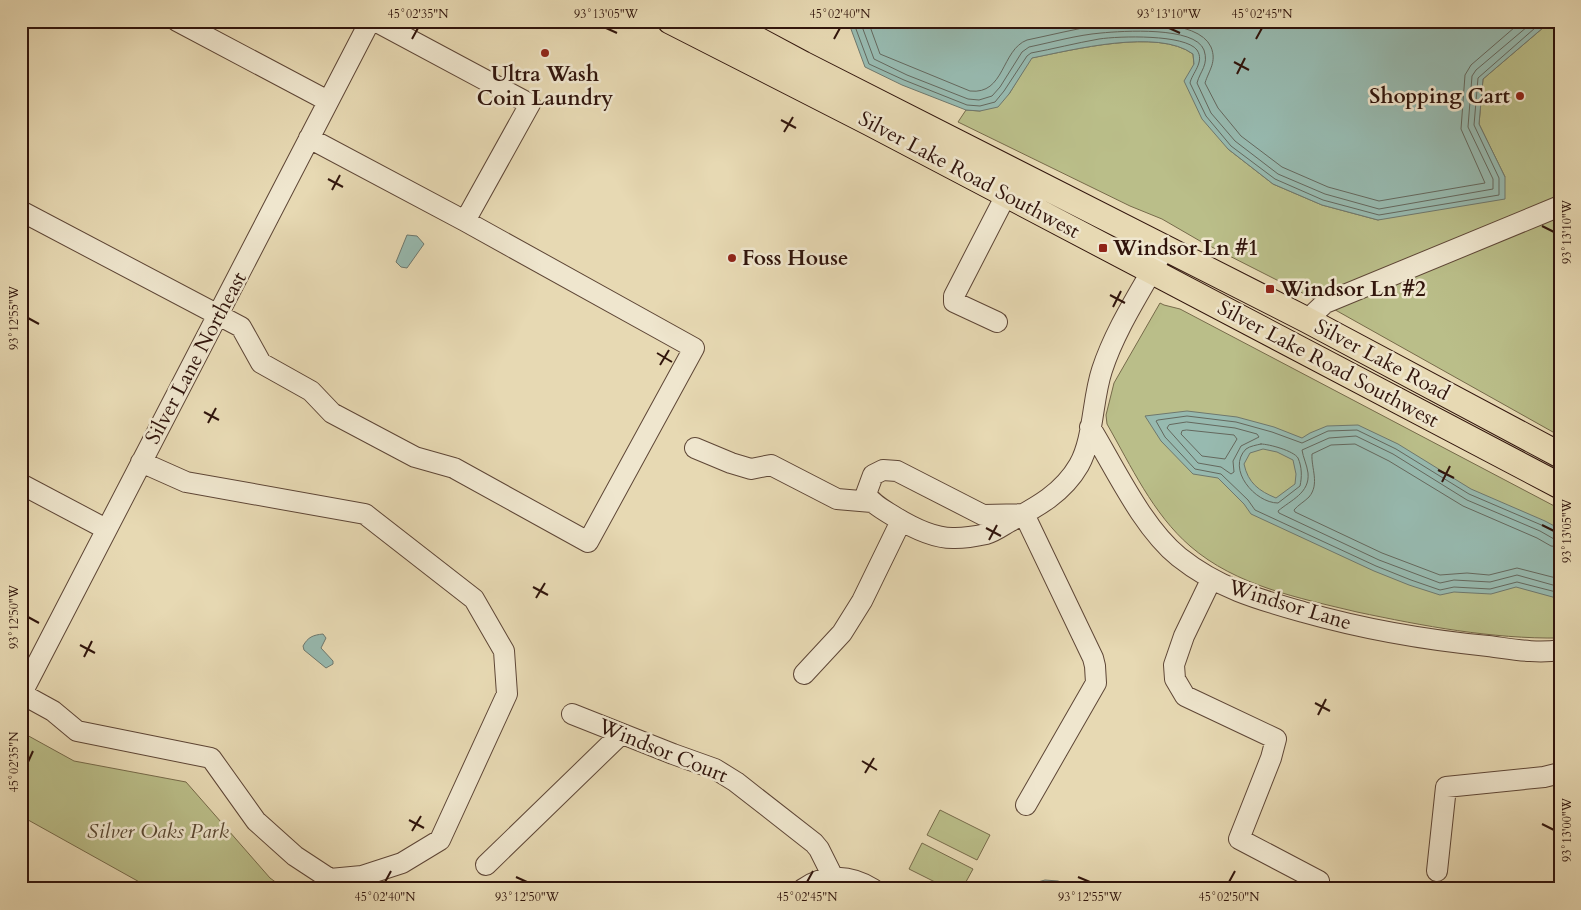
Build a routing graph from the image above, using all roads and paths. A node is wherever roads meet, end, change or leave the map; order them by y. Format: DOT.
graph roads {
  1 [pos="177,21"];
  2 [pos="370,21"];
  3 [pos="374,21"];
  4 [pos="670,21"];
  5 [pos="723,21"];
  6 [pos="328,101"];
  7 [pos="310,138"];
  8 [pos="1006,195"];
  9 [pos="1560,206"];
  10 [pos="21,211"];
  11 [pos="465,221"];
  12 [pos="1165,246"];
  13 [pos="1152,271"];
  14 [pos="218,315"];
  15 [pos="1307,320"];
  16 [pos="997,322"];
  17 [pos="1090,427"];
  18 [pos="695,448"];
  19 [pos="1560,455"];
  20 [pos="142,462"];
  21 [pos="21,484"];
  22 [pos="1560,486"];
  23 [pos="872,502"];
  24 [pos="1024,514"];
  25 [pos="901,520"];
  26 [pos="106,529"];
  27 [pos="1212,580"];
  28 [pos="1560,650"];
  29 [pos="804,674"];
  30 [pos="22,694"];
  31 [pos="572,714"];
  32 [pos="622,734"];
  33 [pos="1560,773"];
  34 [pos="1026,805"];
  35 [pos="486,864"];
  36 [pos="1437,871"];
  37 [pos="833,877"];
  38 [pos="1319,881"];
  39 [pos="802,889"];
  40 [pos="873,889"];
  1 -- 6 [label="street"];
  2 -- 6 [label="street, Silver Lane Northeast"];
  3 -- 11 [label="street"];
  4 -- 8 [label="main road, Silver Lake Road Southwest"];
  5 -- 12 [label="main road, Silver Lake Road"];
  6 -- 7 [label="street, Silver Lane Northeast"];
  7 -- 11 [label="street"];
  7 -- 14 [label="street, Silver Lane Northeast"];
  8 -- 13 [label="main road, Silver Lake Road Southwest"];
  8 -- 16 [label="street"];
  9 -- 15 [label="street"];
  10 -- 14 [label="street"];
  11 -- 14 [label="street"];
  12 -- 13 [label="street"];
  12 -- 15 [label="main road, Silver Lake Road"];
  13 -- 17 [label="street"];
  13 -- 22 [label="main road, Silver Lake Road Southwest"];
  14 -- 20 [label="street, Silver Lane Northeast"];
  15 -- 19 [label="main road, Silver Lake Road"];
  17 -- 24 [label="street"];
  17 -- 27 [label="street, Windsor Lane"];
  18 -- 23 [label="street"];
  20 -- 26 [label="street, Silver Lane Northeast"];
  20 -- 30 [label="street"];
  21 -- 26 [label="street"];
  23 -- 24 [label="street"];
  23 -- 25 [label="street"];
  24 -- 25 [label="street"];
  24 -- 34 [label="street"];
  25 -- 29 [label="street"];
  26 -- 30 [label="street, Silver Lane Northeast"];
  27 -- 28 [label="street, Windsor Lane"];
  27 -- 38 [label="street"];
  31 -- 32 [label="street, Windsor Court"];
  32 -- 35 [label="street"];
  32 -- 37 [label="street, Windsor Court"];
  33 -- 36 [label="street"];
  37 -- 39 [label="street"];
  37 -- 40 [label="street"];
}
